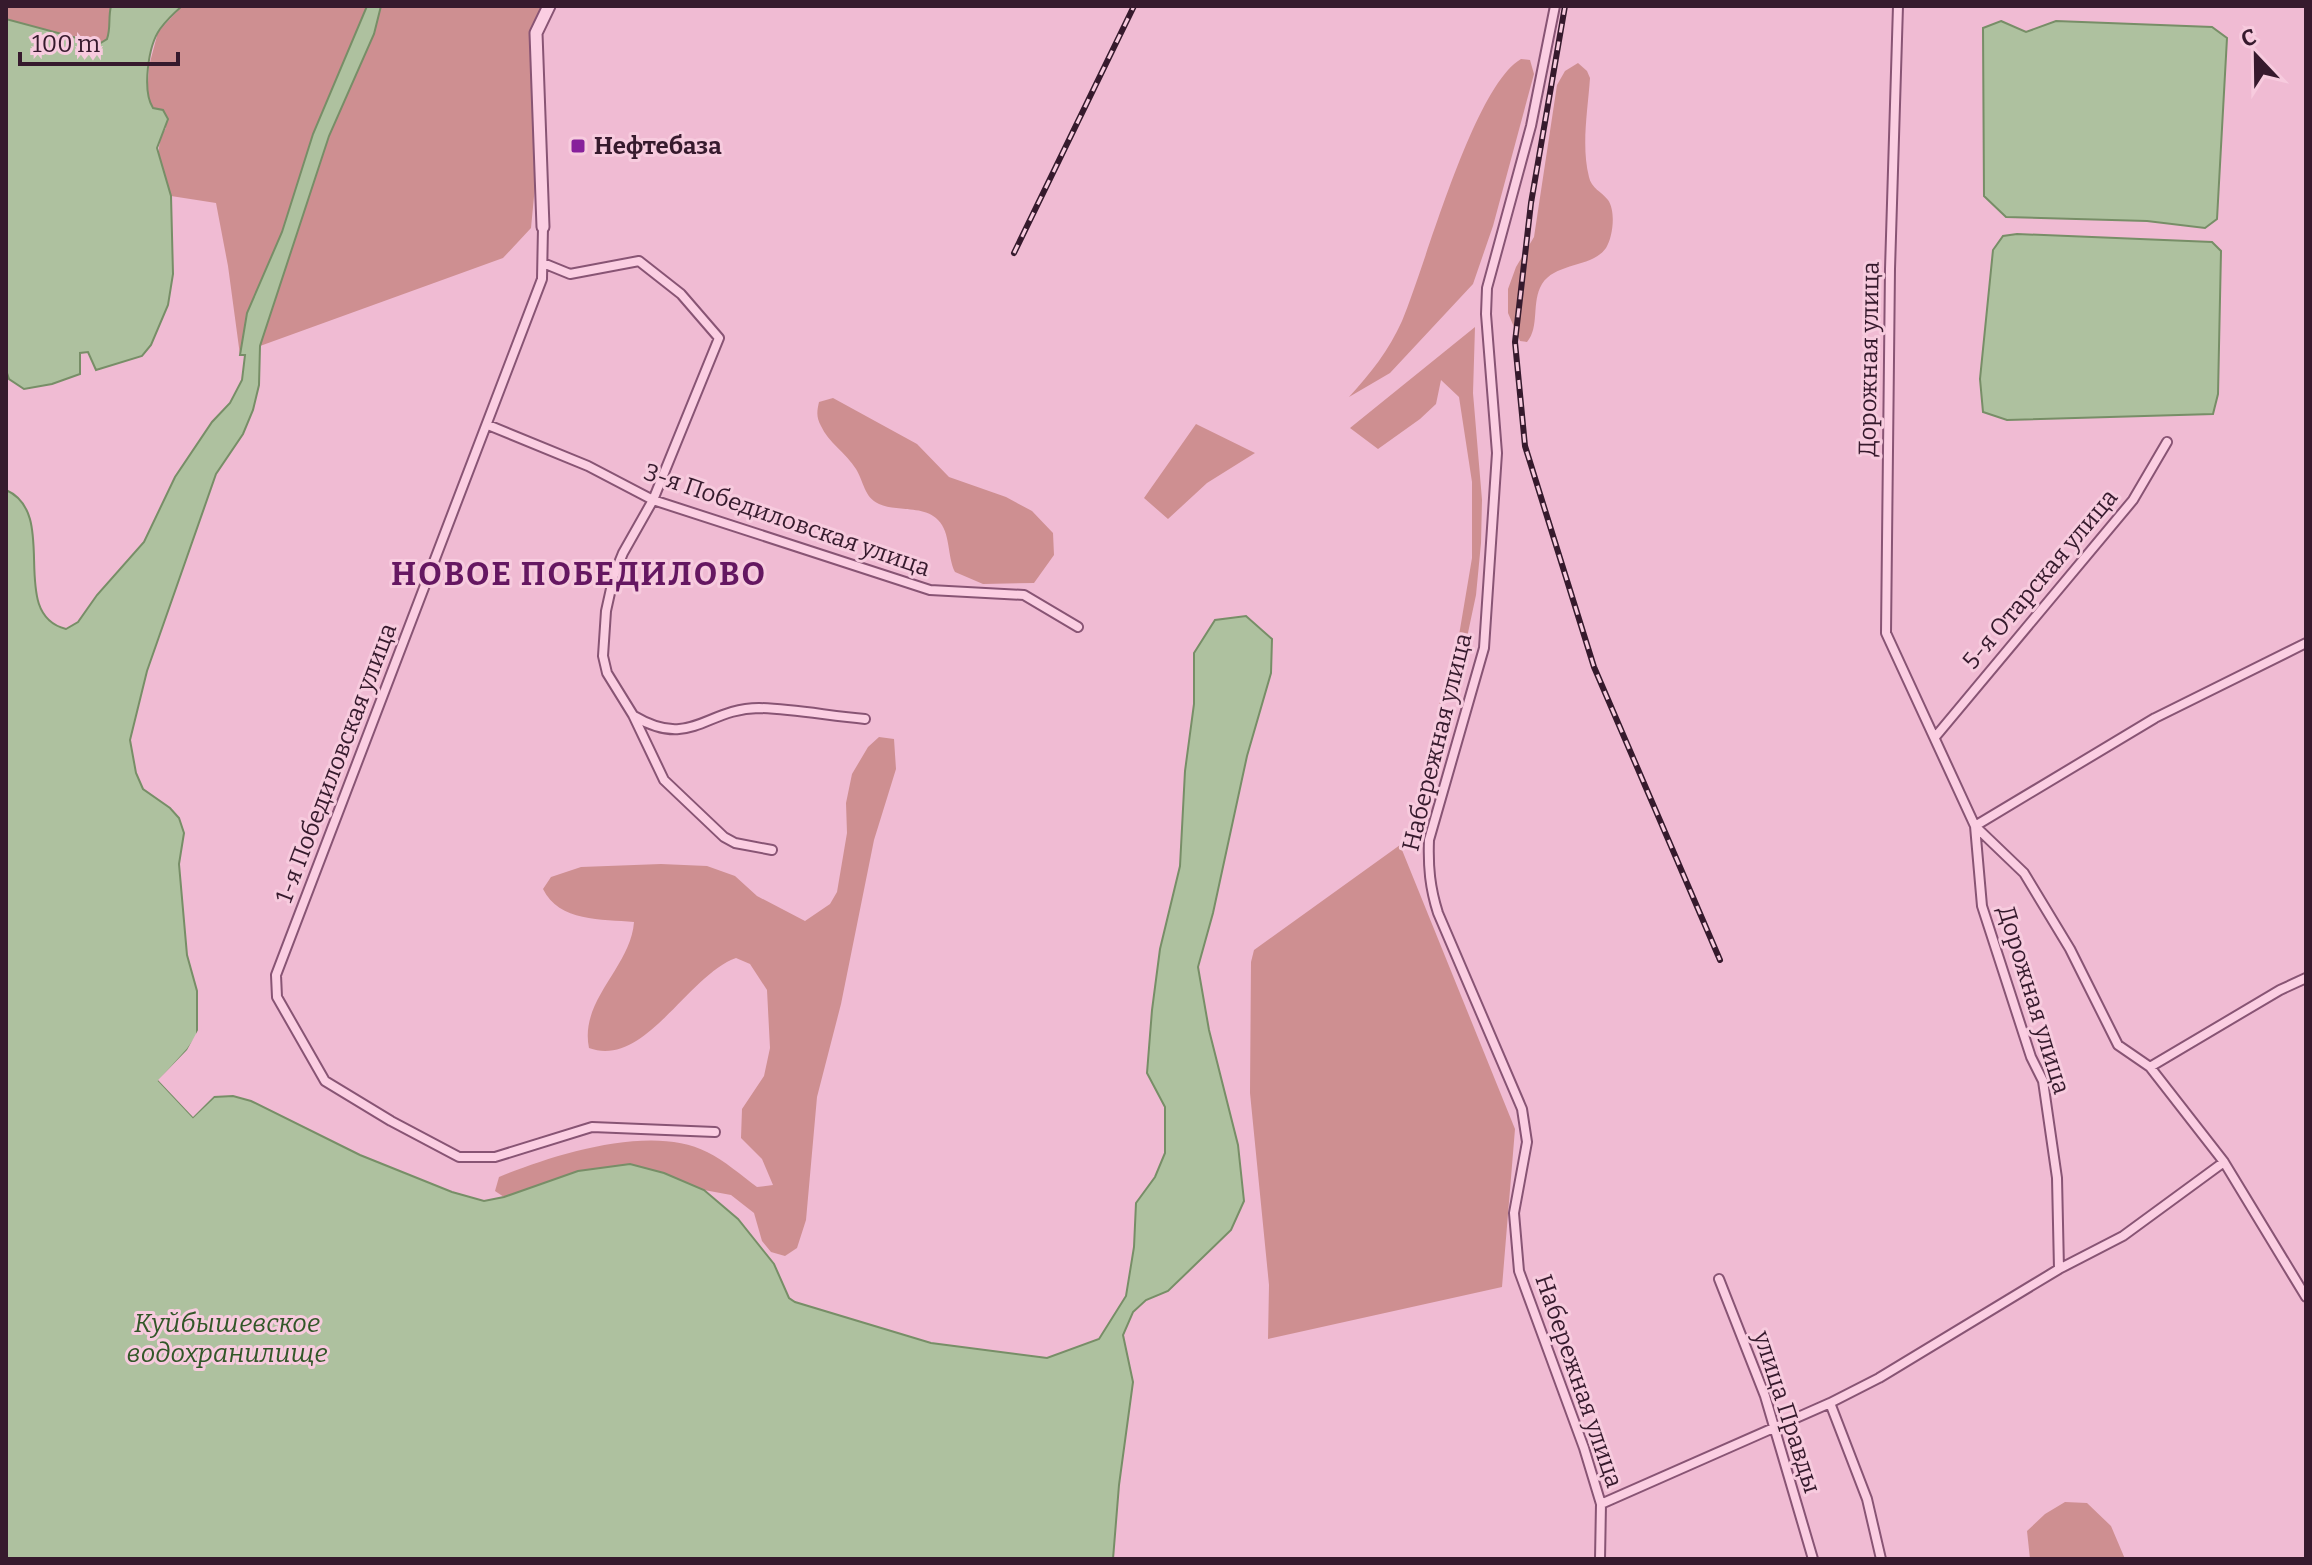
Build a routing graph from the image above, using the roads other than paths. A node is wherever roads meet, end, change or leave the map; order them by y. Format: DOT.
graph roads {
  1 [pos="549,6"];
  2 [pos="1555,6"];
  3 [pos="1898,6"];
  4 [pos="543,227"];
  5 [pos="543,263"];
  6 [pos="488,425"];
  7 [pos="2167,442"];
  8 [pos="653,500"];
  9 [pos="1078,627"];
  10 [pos="2306,643"];
  11 [pos="633,715"];
  12 [pos="865,719"];
  13 [pos="1936,736"];
  14 [pos="1975,826"];
  15 [pos="772,850"];
  16 [pos="2306,978"];
  17 [pos="2150,1067"];
  18 [pos="715,1132"];
  19 [pos="2224,1162"];
  20 [pos="2059,1269"];
  21 [pos="1719,1279"];
  22 [pos="2306,1297"];
  23 [pos="1830,1403"];
  24 [pos="1773,1428"];
  25 [pos="1601,1504"];
  26 [pos="1600,1559"];
  27 [pos="1813,1559"];
  28 [pos="1881,1559"];
  1 -- 4 [label="street"];
  2 -- 25 [label="street, Набережная улица"];
  3 -- 13 [label="street, Дорожная улица"];
  4 -- 5 [label="street, 1-я Победиловская улица"];
  5 -- 6 [label="street, 1-я Победиловская улица"];
  5 -- 8 [label="street"];
  6 -- 8 [label="street, 3-я Победиловская улица"];
  6 -- 18 [label="street, 1-я Победиловская улица"];
  7 -- 13 [label="street, 5-я Отарская улица"];
  8 -- 9 [label="street, 3-я Победиловская улица"];
  8 -- 11 [label="street"];
  10 -- 14 [label="street"];
  11 -- 12 [label="street"];
  11 -- 15 [label="street"];
  13 -- 14 [label="street, Дорожная улица"];
  14 -- 17 [label="street"];
  14 -- 20 [label="street, Дорожная улица"];
  16 -- 17 [label="street"];
  17 -- 19 [label="street"];
  19 -- 20 [label="street"];
  19 -- 22 [label="street"];
  20 -- 23 [label="street"];
  21 -- 24 [label="street, улица Правды"];
  23 -- 24 [label="street"];
  23 -- 28 [label="street"];
  24 -- 25 [label="street"];
  24 -- 27 [label="street, улица Правды"];
  25 -- 26 [label="street, Набережная улица"];
}
